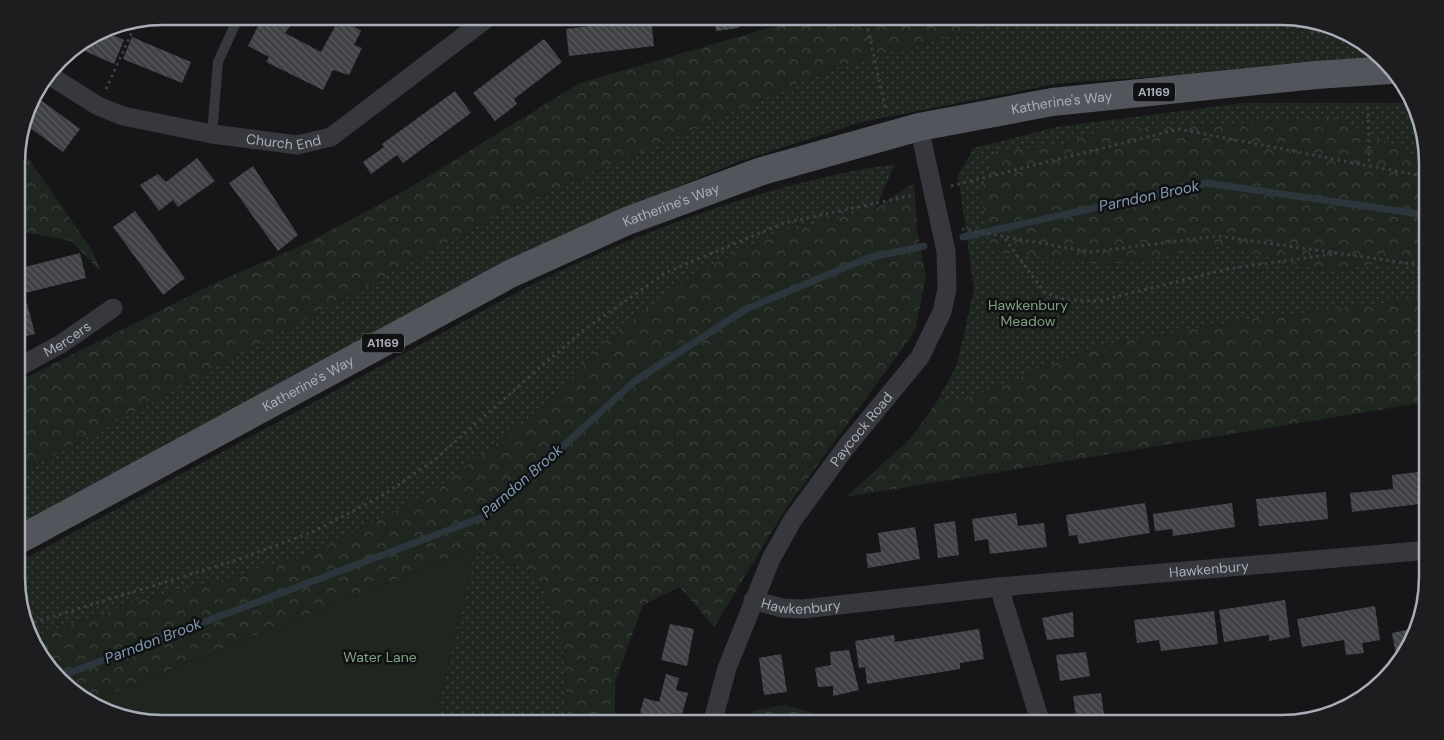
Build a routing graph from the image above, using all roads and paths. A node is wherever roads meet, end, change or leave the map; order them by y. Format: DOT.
graph roads {
  1 [pos="235,25"];
  2 [pos="478,25"];
  3 [pos="867,25"];
  4 [pos="134,28"];
  5 [pos="1324,32"];
  6 [pos="1311,33"];
  7 [pos="1383,70"];
  8 [pos="54,78"];
  9 [pos="98,106"];
  10 [pos="1368,107"];
  11 [pos="919,127"];
  12 [pos="212,134"];
  13 [pos="892,134"];
  14 [pos="1369,166"];
  15 [pos="1419,175"];
  16 [pos="931,190"];
  17 [pos="939,224"];
  18 [pos="1005,238"];
  19 [pos="1337,253"];
  20 [pos="1419,265"];
  21 [pos="113,308"];
  22 [pos="25,364"];
  23 [pos="25,537"];
  24 [pos="1418,551"];
  25 [pos="999,587"];
  26 [pos="753,600"];
  27 [pos="33,623"];
  28 [pos="714,715"];
  29 [pos="1038,715"];
  1 -- 12 [label="lane"];
  2 -- 12 [label="street, Church End"];
  3 -- 13 [label="path"];
  4 -- 9 [label="path"];
  5 -- 6 [label="path"];
  7 -- 11 [label="main road, Katherine's Way / A1169"];
  8 -- 9 [label="street, Church End"];
  9 -- 12 [label="street, Church End"];
  10 -- 14 [label="path"];
  11 -- 13 [label="main road, Katherine's Way / A1169"];
  11 -- 16 [label="street, Paycock Road"];
  13 -- 23 [label="main road, Katherine's Way / A1169"];
  14 -- 15 [label="path"];
  14 -- 16 [label="path"];
  16 -- 17 [label="street, Paycock Road"];
  16 -- 27 [label="path"];
  17 -- 18 [label="path"];
  17 -- 26 [label="street, Paycock Road"];
  18 -- 19 [label="path"];
  18 -- 19 [label="path"];
  19 -- 20 [label="path"];
  21 -- 22 [label="street, Mercers"];
  24 -- 25 [label="street, Hawkenbury"];
  25 -- 26 [label="street, Hawkenbury"];
  25 -- 29 [label="street"];
  26 -- 28 [label="street, Paycock Road"];
}
